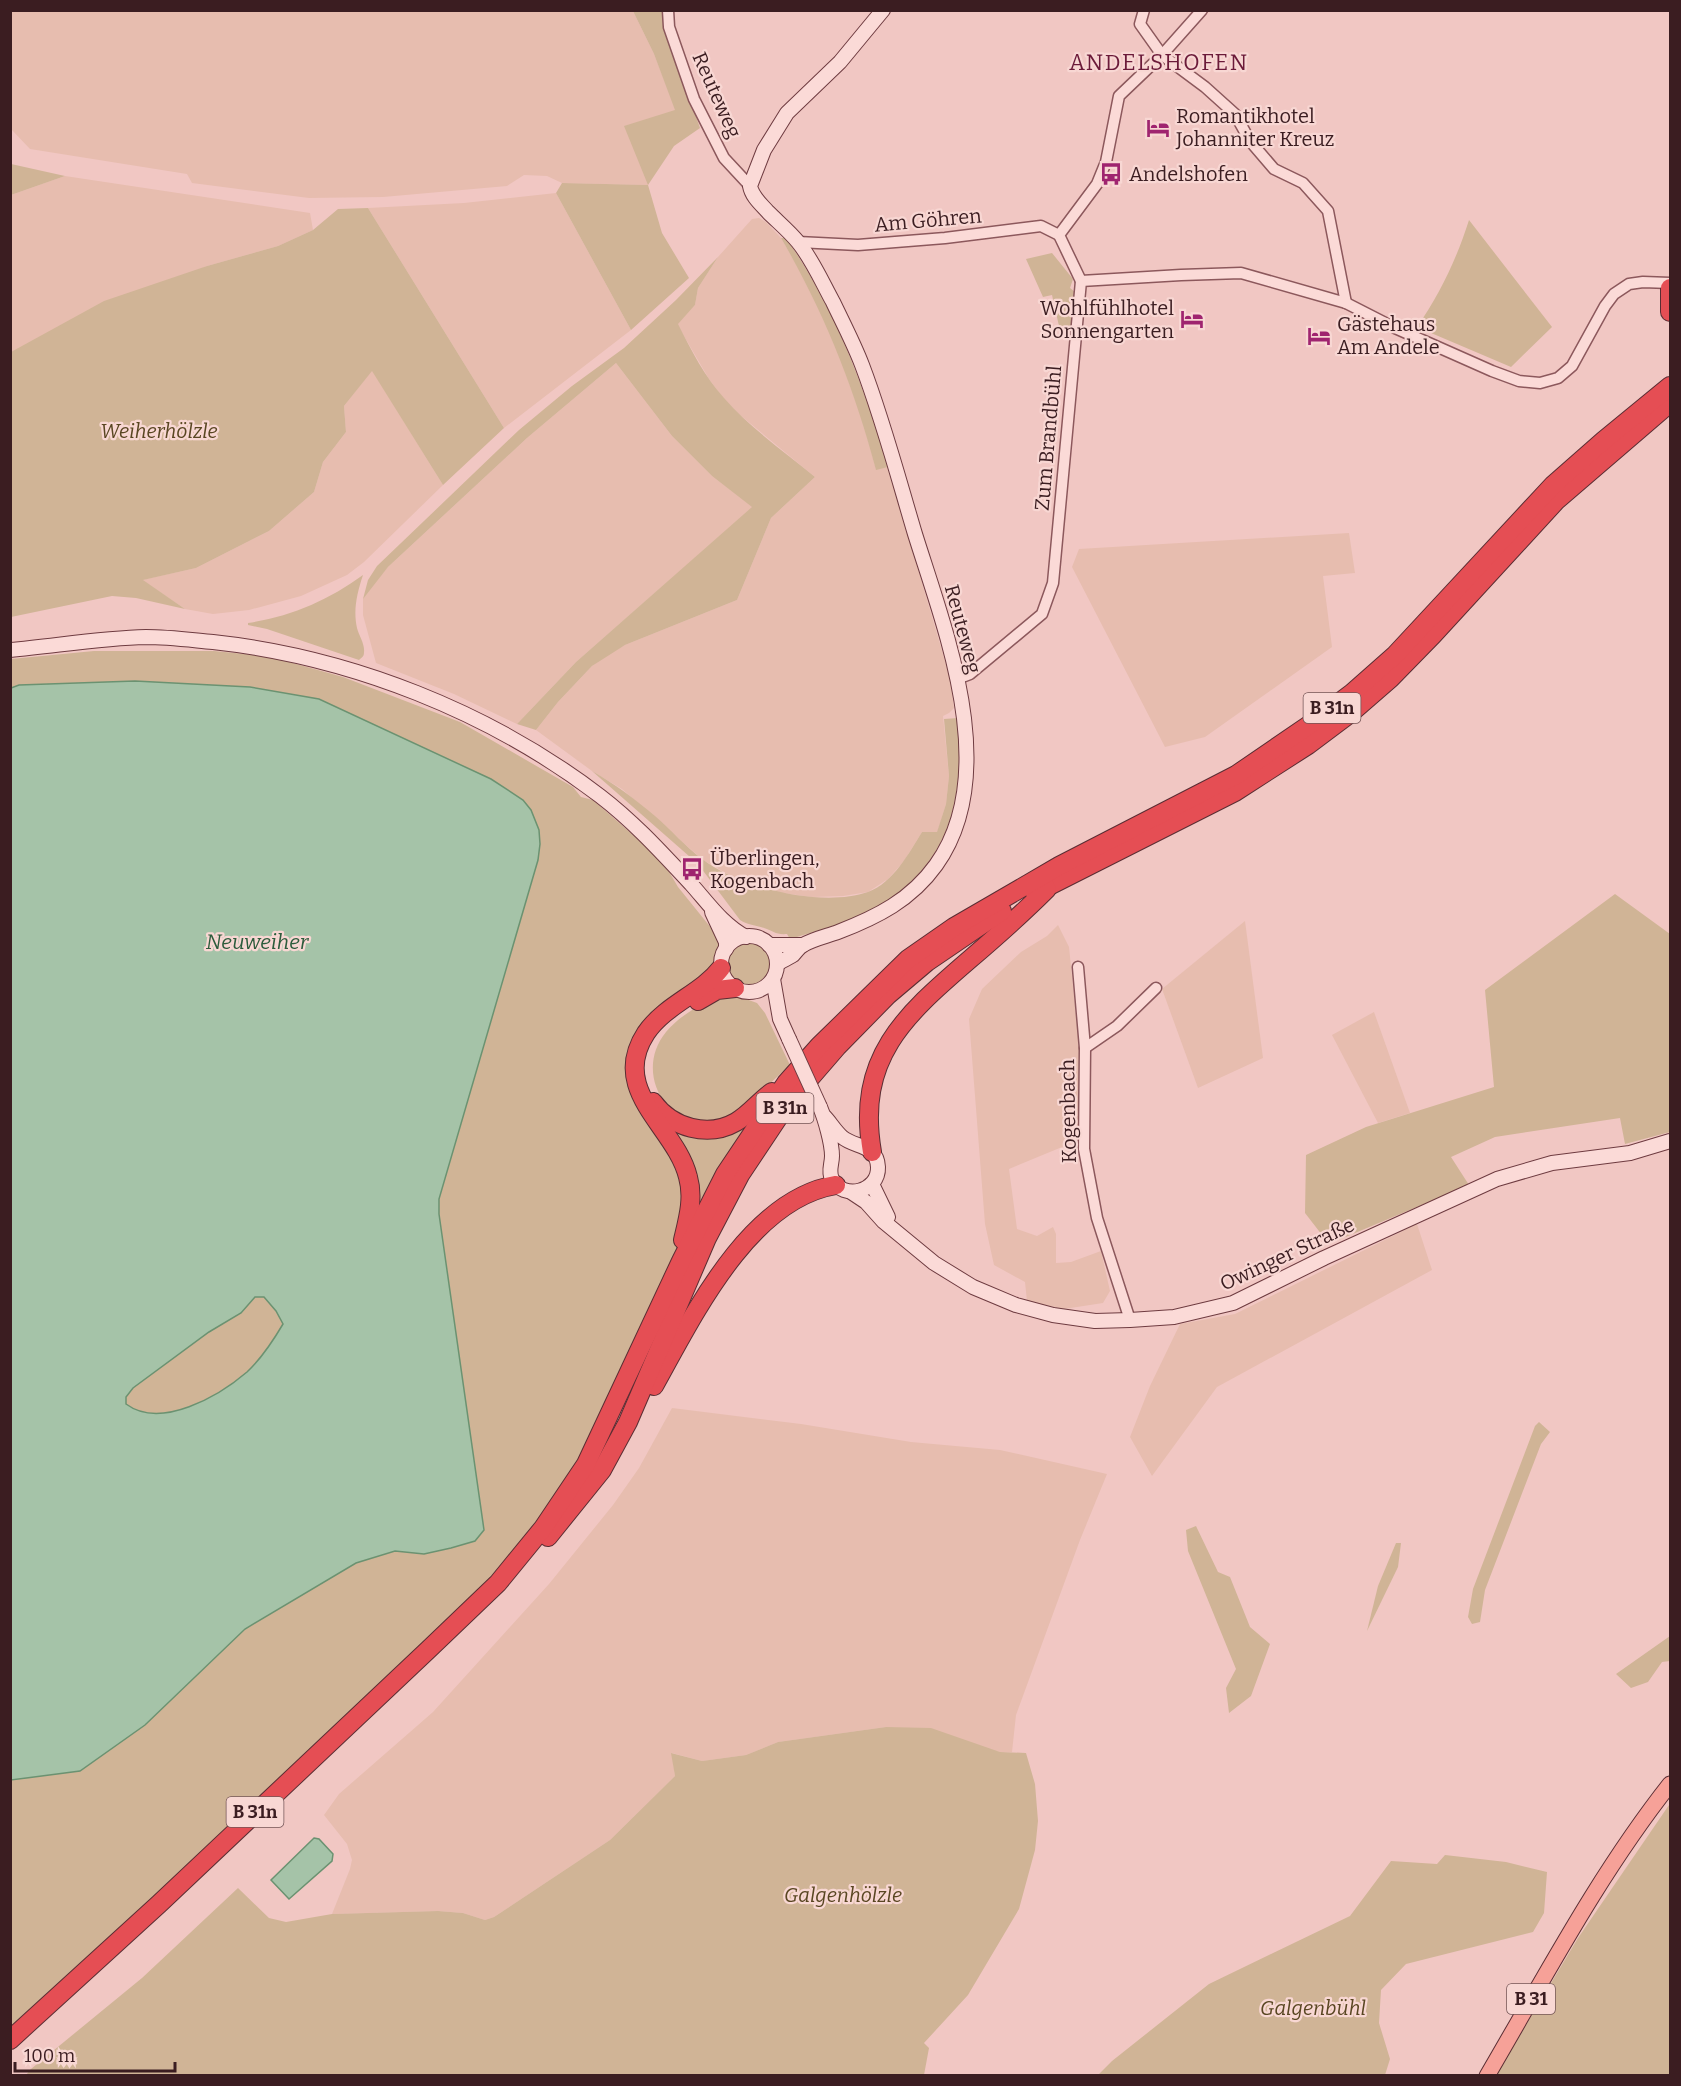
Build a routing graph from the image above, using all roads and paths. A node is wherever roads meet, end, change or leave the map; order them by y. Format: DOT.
graph roads {
  1 [pos="668,10"];
  2 [pos="883,10"];
  3 [pos="1144,10"];
  4 [pos="1202,10"];
  5 [pos="1162,55"];
  6 [pos="750,186"];
  7 [pos="1059,235"];
  8 [pos="798,242"];
  9 [pos="1081,282"];
  10 [pos="1671,283"];
  11 [pos="1671,288"];
  12 [pos="1346,303"];
  13 [pos="1671,312"];
  14 [pos="1671,371"];
  15 [pos="1666,395"];
  16 [pos="10,650"];
  17 [pos="957,679"];
  18 [pos="1052,884"];
  19 [pos="710,907"];
  20 [pos="746,937"];
  21 [pos="769,945"];
  22 [pos="802,945"];
  23 [pos="726,949"];
  24 [pos="777,964"];
  25 [pos="1078,967"];
  26 [pos="721,968"];
  27 [pos="772,979"];
  28 [pos="735,988"];
  29 [pos="1156,988"];
  30 [pos="758,991"];
  31 [pos="780,1019"];
  32 [pos="1085,1048"];
  33 [pos="786,1083"];
  34 [pos="822,1111"];
  35 [pos="1671,1141"];
  36 [pos="854,1144"];
  37 [pos="872,1152"];
  38 [pos="832,1158"];
  39 [pos="872,1184"];
  40 [pos="844,1189"];
  41 [pos="893,1228"];
  42 [pos="681,1262"];
  43 [pos="1130,1320"];
  44 [pos="628,1422"];
  45 [pos="498,1583"];
  46 [pos="1671,1784"];
  47 [pos="10,2040"];
  48 [pos="1487,2076"];
  1 -- 6 [label="street, Reuteweg"];
  2 -- 6 [label="street"];
  3 -- 5 [label="street"];
  4 -- 5 [label="street"];
  5 -- 7 [label="street"];
  5 -- 12 [label="street"];
  6 -- 8 [label="street, Reuteweg"];
  7 -- 8 [label="street, Am Göhren"];
  7 -- 9 [label="street"];
  8 -- 17 [label="street, Reuteweg"];
  9 -- 12 [label="street"];
  9 -- 17 [label="street, Zum Brandbühl"];
  10 -- 12 [label="street"];
  11 -- 13 [label="highway"];
  14 -- 15 [label="highway, B 31n"];
  15 -- 18 [label="highway, B 31n"];
  15 -- 33 [label="highway, B 31n"];
  16 -- 19 [label="street"];
  17 -- 22 [label="street, Reuteweg"];
  18 -- 37 [label="highway"];
  18 -- 44 [label="highway, B 31n"];
  19 -- 20 [label="street"];
  19 -- 23 [label="street"];
  20 -- 21 [label="street"];
  20 -- 23 [label="street"];
  21 -- 22 [label="street, Reuteweg"];
  21 -- 24 [label="street"];
  22 -- 24 [label="street, Reuteweg"];
  23 -- 26 [label="street"];
  24 -- 27 [label="street"];
  25 -- 32 [label="street, Kogenbach"];
  26 -- 28 [label="street"];
  26 -- 42 [label="highway"];
  27 -- 30 [label="street"];
  27 -- 31 [label="street"];
  28 -- 30 [label="street"];
  28 -- 33 [label="highway"];
  29 -- 32 [label="street"];
  30 -- 31 [label="street"];
  31 -- 34 [label="street, bridge"];
  32 -- 43 [label="street, Kogenbach"];
  33 -- 42 [label="highway, B 31n"];
  34 -- 36 [label="street"];
  34 -- 38 [label="street"];
  35 -- 43 [label="street, Owinger Straße"];
  36 -- 37 [label="street"];
  36 -- 38 [label="street"];
  37 -- 39 [label="street"];
  38 -- 40 [label="street"];
  39 -- 40 [label="street"];
  39 -- 41 [label="street, Owinger Straße"];
  40 -- 41 [label="street, Owinger Straße"];
  40 -- 44 [label="highway"];
  41 -- 43 [label="street, Owinger Straße"];
  42 -- 45 [label="highway, B 31n"];
  44 -- 45 [label="highway, B 31n"];
  45 -- 47 [label="highway, B 31n"];
  46 -- 48 [label="main road, B 31"];
}
